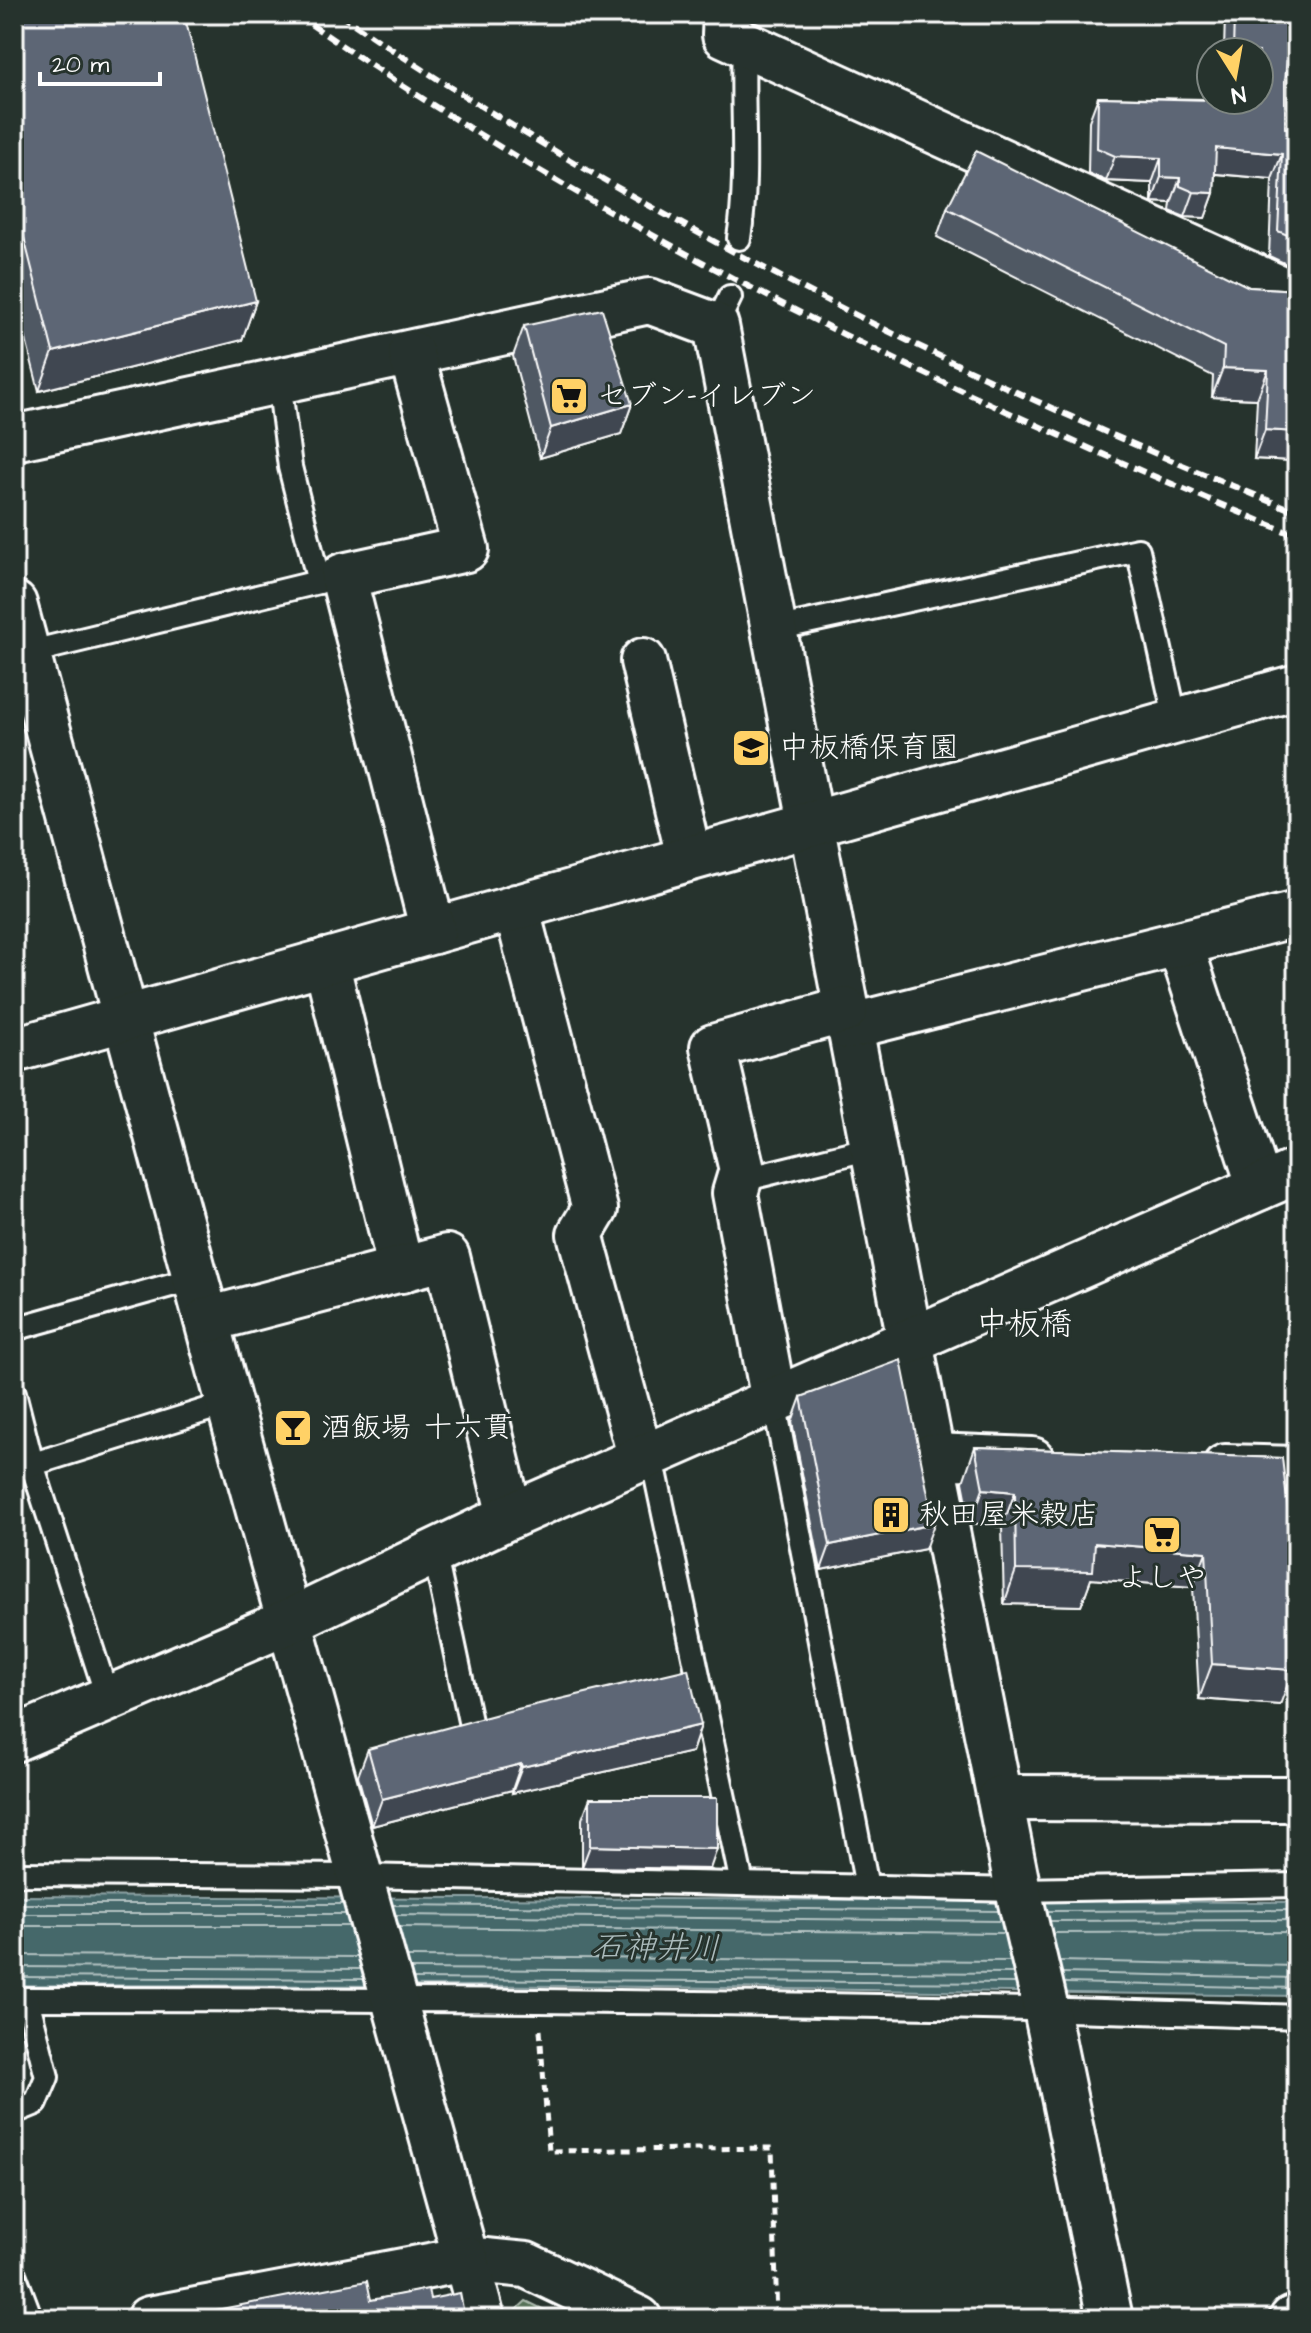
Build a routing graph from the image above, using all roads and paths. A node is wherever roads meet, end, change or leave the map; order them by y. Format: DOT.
graph roads {
  1 [pos="735,29"];
  2 [pos="739,238"];
  3 [pos="1297,296"];
  4 [pos="411,353"];
  5 [pos="279,381"];
  6 [pos="14,438"];
  7 [pos="331,579"];
  8 [pos="14,604"];
  9 [pos="775,629"];
  10 [pos="27,653"];
  11 [pos="643,661"];
  12 [pos="1297,687"];
  13 [pos="1176,721"];
  14 [pos="813,821"];
  15 [pos="689,857"];
  16 [pos="516,907"];
  17 [pos="1297,914"];
  18 [pos="433,931"];
  19 [pos="1180,944"];
  20 [pos="326,961"];
  21 [pos="126,1018"];
  22 [pos="846,1018"];
  23 [pos="14,1050"];
  24 [pos="871,1148"];
  25 [pos="1279,1179"];
  26 [pos="738,1181"];
  27 [pos="401,1270"];
  28 [pos="196,1278"];
  29 [pos="207,1320"];
  30 [pos="14,1329"];
  31 [pos="909,1342"];
  32 [pos="14,1393"];
  33 [pos="774,1401"];
  34 [pos="229,1403"];
  35 [pos="932,1456"];
  36 [pos="641,1459"];
  37 [pos="1075,1461"];
  38 [pos="1186,1465"];
  39 [pos="23,1467"];
  40 [pos="1297,1469"];
  41 [pos="510,1516"];
  42 [pos="434,1551"];
  43 [pos="292,1620"];
  44 [pos="108,1699"];
  45 [pos="471,1726"];
  46 [pos="14,1739"];
  47 [pos="1000,1798"];
  48 [pos="1297,1799"];
  49 [pos="14,1874"];
  50 [pos="359,1876"];
  51 [pos="742,1884"];
  52 [pos="1297,1885"];
  53 [pos="867,1887"];
  54 [pos="1018,1890"];
  55 [pos="21,1999"];
  56 [pos="393,1999"];
  57 [pos="538,2001"];
  58 [pos="1046,2009"];
  59 [pos="1297,2017"];
  60 [pos="14,2112"];
  61 [pos="466,2259"];
  62 [pos="14,2274"];
  63 [pos="31,2319"];
  64 [pos="149,2319"];
  65 [pos="482,2319"];
  66 [pos="639,2319"];
  67 [pos="777,2319"];
  68 [pos="1110,2319"];
  1 -- 2 [label="lane"];
  1 -- 3 [label="street"];
  4 -- 5 [label="street"];
  4 -- 7 [label="street"];
  4 -- 9 [label="street"];
  5 -- 6 [label="street"];
  5 -- 7 [label="lane"];
  7 -- 10 [label="lane"];
  7 -- 18 [label="street"];
  8 -- 10 [label="street"];
  9 -- 13 [label="lane"];
  9 -- 14 [label="street"];
  10 -- 21 [label="street"];
  11 -- 15 [label="street"];
  12 -- 13 [label="street"];
  13 -- 14 [label="street"];
  14 -- 15 [label="street"];
  14 -- 22 [label="street"];
  15 -- 16 [label="street"];
  16 -- 18 [label="street"];
  16 -- 36 [label="street"];
  17 -- 19 [label="street"];
  18 -- 20 [label="street"];
  19 -- 22 [label="street"];
  19 -- 25 [label="street"];
  20 -- 21 [label="street"];
  20 -- 27 [label="street"];
  21 -- 23 [label="street"];
  21 -- 28 [label="street"];
  22 -- 24 [label="street"];
  22 -- 26 [label="street"];
  24 -- 26 [label="lane"];
  24 -- 31 [label="street"];
  25 -- 31 [label="street"];
  26 -- 33 [label="street"];
  27 -- 29 [label="street"];
  27 -- 41 [label="street"];
  28 -- 29 [label="street"];
  28 -- 30 [label="lane"];
  29 -- 34 [label="street"];
  31 -- 33 [label="street"];
  31 -- 35 [label="street"];
  32 -- 39 [label="lane"];
  33 -- 36 [label="street"];
  33 -- 53 [label="lane"];
  34 -- 39 [label="lane"];
  34 -- 43 [label="street"];
  35 -- 37 [label="street"];
  35 -- 47 [label="street"];
  36 -- 41 [label="street"];
  36 -- 51 [label="lane"];
  38 -- 40 [label="street"];
  39 -- 44 [label="lane"];
  41 -- 42 [label="street"];
  42 -- 43 [label="street"];
  42 -- 45 [label="lane"];
  43 -- 44 [label="street"];
  43 -- 50 [label="street"];
  44 -- 46 [label="street"];
  47 -- 48 [label="street"];
  47 -- 54 [label="street"];
  49 -- 50 [label="lane"];
  50 -- 51 [label="lane"];
  50 -- 56 [label="street"];
  51 -- 53 [label="lane"];
  52 -- 54 [label="lane"];
  53 -- 54 [label="lane"];
  54 -- 58 [label="street"];
  55 -- 56 [label="lane"];
  55 -- 60 [label="lane"];
  56 -- 57 [label="lane"];
  56 -- 61 [label="street"];
  57 -- 58 [label="lane"];
  57 -- 67 [label="path"];
  58 -- 59 [label="lane"];
  58 -- 68 [label="street"];
  61 -- 64 [label="street"];
  61 -- 65 [label="street"];
  61 -- 66 [label="street"];
  62 -- 63 [label="lane"];
}
